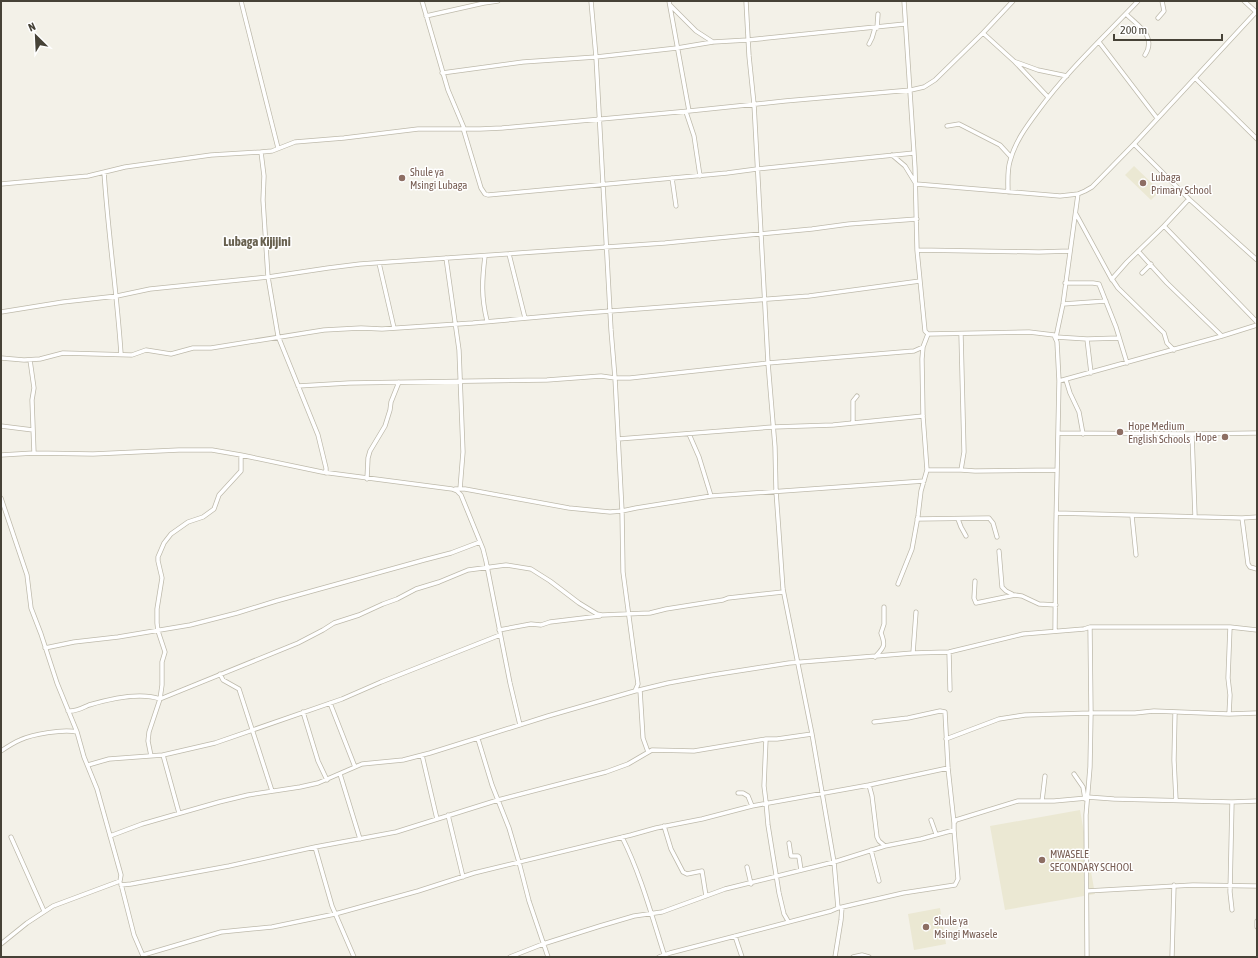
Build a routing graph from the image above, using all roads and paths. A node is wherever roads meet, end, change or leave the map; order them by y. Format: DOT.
graph roads {
  1 [pos="241,1"];
  2 [pos="422,1"];
  3 [pos="498,1"];
  4 [pos="591,1"];
  5 [pos="746,1"];
  6 [pos="904,1"];
  7 [pos="1013,1"];
  8 [pos="1138,1"];
  9 [pos="1162,1"];
  10 [pos="1244,1"];
  11 [pos="669,2"];
  12 [pos="1257,13"];
  13 [pos="878,14"];
  14 [pos="1126,14"];
  15 [pos="426,16"];
  16 [pos="1158,18"];
  17 [pos="905,24"];
  18 [pos="876,28"];
  19 [pos="983,33"];
  20 [pos="748,40"];
  21 [pos="713,42"];
  22 [pos="1099,42"];
  23 [pos="869,44"];
  24 [pos="677,48"];
  25 [pos="1145,55"];
  26 [pos="596,57"];
  27 [pos="1015,62"];
  28 [pos="442,73"];
  29 [pos="1067,76"];
  30 [pos="1195,78"];
  31 [pos="911,90"];
  32 [pos="1048,97"];
  33 [pos="754,104"];
  34 [pos="687,112"];
  35 [pos="1157,118"];
  36 [pos="600,119"];
  37 [pos="946,126"];
  38 [pos="464,128"];
  39 [pos="1257,138"];
  40 [pos="1134,144"];
  41 [pos="278,148"];
  42 [pos="261,152"];
  43 [pos="914,153"];
  44 [pos="892,155"];
  45 [pos="1011,157"];
  46 [pos="757,169"];
  47 [pos="104,172"];
  48 [pos="700,176"];
  49 [pos="672,178"];
  50 [pos="1,184"];
  51 [pos="916,184"];
  52 [pos="603,185"];
  53 [pos="1008,192"];
  54 [pos="1078,194"];
  55 [pos="1189,199"];
  56 [pos="676,206"];
  57 [pos="1076,213"];
  58 [pos="917,219"];
  59 [pos="1164,226"];
  60 [pos="762,233"];
  61 [pos="606,247"];
  62 [pos="917,250"];
  63 [pos="1070,250"];
  64 [pos="1138,251"];
  65 [pos="1257,251"];
  66 [pos="509,254"];
  67 [pos="1252,255"];
  68 [pos="485,256"];
  69 [pos="446,258"];
  70 [pos="1257,260"];
  71 [pos="379,263"];
  72 [pos="1150,264"];
  73 [pos="1142,273"];
  74 [pos="268,277"];
  75 [pos="1112,280"];
  76 [pos="920,281"];
  77 [pos="1065,283"];
  78 [pos="117,296"];
  79 [pos="764,299"];
  80 [pos="1106,301"];
  81 [pos="1063,304"];
  82 [pos="610,311"];
  83 [pos="1,312"];
  84 [pos="525,318"];
  85 [pos="487,321"];
  86 [pos="456,324"];
  87 [pos="1257,324"];
  88 [pos="394,328"];
  89 [pos="928,334"];
  90 [pos="961,334"];
  91 [pos="278,336"];
  92 [pos="1222,336"];
  93 [pos="1056,337"];
  94 [pos="1118,338"];
  95 [pos="1087,339"];
  96 [pos="923,347"];
  97 [pos="1174,350"];
  98 [pos="121,354"];
  99 [pos="1,358"];
  100 [pos="30,360"];
  101 [pos="768,363"];
  102 [pos="1127,363"];
  103 [pos="1092,373"];
  104 [pos="615,378"];
  105 [pos="1066,380"];
  106 [pos="399,382"];
  107 [pos="460,382"];
  108 [pos="1059,382"];
  109 [pos="298,386"];
  110 [pos="857,396"];
  111 [pos="923,416"];
  112 [pos="853,423"];
  113 [pos="1,426"];
  114 [pos="773,427"];
  115 [pos="32,430"];
  116 [pos="1058,433"];
  117 [pos="1257,433"];
  118 [pos="689,434"];
  119 [pos="1083,434"];
  120 [pos="1192,434"];
  121 [pos="618,439"];
  122 [pos="34,453"];
  123 [pos="1,455"];
  124 [pos="241,455"];
  125 [pos="927,470"];
  126 [pos="961,470"];
  127 [pos="1057,470"];
  128 [pos="326,473"];
  129 [pos="367,479"];
  130 [pos="924,481"];
  131 [pos="452,489"];
  132 [pos="460,489"];
  133 [pos="776,491"];
  134 [pos="712,496"];
  135 [pos="1,498"];
  136 [pos="622,511"];
  137 [pos="1056,513"];
  138 [pos="1132,516"];
  139 [pos="1195,516"];
  140 [pos="1257,517"];
  141 [pos="1242,518"];
  142 [pos="917,519"];
  143 [pos="958,519"];
  144 [pos="966,536"];
  145 [pos="997,537"];
  146 [pos="480,542"];
  147 [pos="998,551"];
  148 [pos="1136,555"];
  149 [pos="488,567"];
  150 [pos="1257,569"];
  151 [pos="974,580"];
  152 [pos="898,584"];
  153 [pos="783,592"];
  154 [pos="1013,595"];
  155 [pos="1056,605"];
  156 [pos="884,607"];
  157 [pos="916,612"];
  158 [pos="629,614"];
  159 [pos="602,615"];
  160 [pos="1230,627"];
  161 [pos="1090,628"];
  162 [pos="499,630"];
  163 [pos="1257,630"];
  164 [pos="158,631"];
  165 [pos="1055,631"];
  166 [pos="500,635"];
  167 [pos="45,648"];
  168 [pos="949,652"];
  169 [pos="913,653"];
  170 [pos="875,657"];
  171 [pos="798,663"];
  172 [pos="220,674"];
  173 [pos="638,684"];
  174 [pos="640,690"];
  175 [pos="645,690"];
  176 [pos="950,690"];
  177 [pos="635,691"];
  178 [pos="160,699"];
  179 [pos="330,703"];
  180 [pos="68,711"];
  181 [pos="303,712"];
  182 [pos="1091,713"];
  183 [pos="1175,713"];
  184 [pos="1257,713"];
  185 [pos="1229,714"];
  186 [pos="874,722"];
  187 [pos="520,725"];
  188 [pos="252,730"];
  189 [pos="77,732"];
  190 [pos="812,734"];
  191 [pos="478,739"];
  192 [pos="766,739"];
  193 [pos="946,739"];
  194 [pos="1,751"];
  195 [pos="648,752"];
  196 [pos="163,755"];
  197 [pos="151,756"];
  198 [pos="422,756"];
  199 [pos="88,765"];
  200 [pos="355,767"];
  201 [pos="948,768"];
  202 [pos="340,774"];
  203 [pos="1074,774"];
  204 [pos="1045,776"];
  205 [pos="327,780"];
  206 [pos="869,785"];
  207 [pos="272,791"];
  208 [pos="738,793"];
  209 [pos="821,794"];
  210 [pos="1086,798"];
  211 [pos="498,800"];
  212 [pos="1176,800"];
  213 [pos="1257,800"];
  214 [pos="1042,801"];
  215 [pos="1232,802"];
  216 [pos="766,804"];
  217 [pos="752,806"];
  218 [pos="179,813"];
  219 [pos="448,815"];
  220 [pos="437,819"];
  221 [pos="931,820"];
  222 [pos="954,823"];
  223 [pos="664,826"];
  224 [pos="954,830"];
  225 [pos="936,834"];
  226 [pos="110,836"];
  227 [pos="622,837"];
  228 [pos="11,838"];
  229 [pos="360,839"];
  230 [pos="789,843"];
  231 [pos="885,846"];
  232 [pos="314,847"];
  233 [pos="871,850"];
  234 [pos="519,862"];
  235 [pos="834,862"];
  236 [pos="747,867"];
  237 [pos="801,870"];
  238 [pos="463,877"];
  239 [pos="776,877"];
  240 [pos="879,881"];
  241 [pos="121,883"];
  242 [pos="751,884"];
  243 [pos="1174,885"];
  244 [pos="1230,885"];
  245 [pos="1257,886"];
  246 [pos="1087,891"];
  247 [pos="706,896"];
  248 [pos="840,907"];
  249 [pos="1232,910"];
  250 [pos="44,911"];
  251 [pos="335,914"];
  252 [pos="652,914"];
  253 [pos="788,921"];
  254 [pos="1257,921"];
  255 [pos="1257,927"];
  256 [pos="736,936"];
  257 [pos="1,944"];
  258 [pos="543,944"];
  259 [pos="143,956"];
  260 [pos="665,956"];
  261 [pos="354,957"];
  262 [pos="510,957"];
  263 [pos="548,957"];
  264 [pos="659,957"];
  265 [pos="742,957"];
  266 [pos="835,957"];
  267 [pos="854,957"];
  268 [pos="869,957"];
  269 [pos="1087,957"];
  270 [pos="1172,957"];
  1 -- 41 [label="street"];
  2 -- 15 [label="street"];
  3 -- 15 [label="street"];
  4 -- 26 [label="street"];
  5 -- 20 [label="street"];
  6 -- 17 [label="street"];
  7 -- 19 [label="street"];
  8 -- 14 [label="street"];
  9 -- 16 [label="street"];
  10 -- 12 [label="street"];
  11 -- 21 [label="street"];
  11 -- 24 [label="street"];
  12 -- 30 [label="street"];
  13 -- 18 [label="street"];
  14 -- 22 [label="street"];
  14 -- 25 [label="street"];
  15 -- 28 [label="street"];
  17 -- 18 [label="street"];
  17 -- 31 [label="street"];
  18 -- 20 [label="street"];
  18 -- 23 [label="street"];
  19 -- 27 [label="street"];
  19 -- 31 [label="street"];
  20 -- 21 [label="street"];
  20 -- 33 [label="street"];
  21 -- 24 [label="street"];
  22 -- 29 [label="street"];
  22 -- 35 [label="street"];
  24 -- 26 [label="street"];
  24 -- 34 [label="street"];
  26 -- 28 [label="street"];
  26 -- 36 [label="street"];
  27 -- 29 [label="street"];
  27 -- 32 [label="street"];
  28 -- 38 [label="street"];
  29 -- 32 [label="street"];
  30 -- 35 [label="street"];
  30 -- 39 [label="street"];
  31 -- 33 [label="street"];
  31 -- 43 [label="street"];
  32 -- 45 [label="street"];
  33 -- 34 [label="street"];
  33 -- 46 [label="street"];
  34 -- 36 [label="street"];
  34 -- 48 [label="street"];
  35 -- 40 [label="street"];
  36 -- 38 [label="street"];
  36 -- 52 [label="street"];
  37 -- 45 [label="street"];
  38 -- 41 [label="street"];
  38 -- 52 [label="street"];
  40 -- 54 [label="street"];
  40 -- 55 [label="street"];
  41 -- 42 [label="street"];
  42 -- 47 [label="street"];
  42 -- 74 [label="street"];
  43 -- 44 [label="street"];
  43 -- 51 [label="street"];
  44 -- 46 [label="street"];
  44 -- 51 [label="street"];
  45 -- 53 [label="street"];
  46 -- 48 [label="street"];
  46 -- 60 [label="street"];
  47 -- 50 [label="street"];
  47 -- 78 [label="street"];
  48 -- 49 [label="street"];
  49 -- 52 [label="street"];
  49 -- 56 [label="street"];
  51 -- 53 [label="street"];
  51 -- 58 [label="street"];
  52 -- 61 [label="street"];
  53 -- 54 [label="street"];
  54 -- 57 [label="street"];
  55 -- 59 [label="street"];
  55 -- 67 [label="street"];
  57 -- 63 [label="street"];
  57 -- 75 [label="street"];
  58 -- 60 [label="street"];
  58 -- 62 [label="street"];
  59 -- 64 [label="street"];
  59 -- 87 [label="street"];
  60 -- 61 [label="street"];
  60 -- 79 [label="street"];
  61 -- 66 [label="street"];
  61 -- 82 [label="street"];
  62 -- 63 [label="street"];
  62 -- 76 [label="street"];
  63 -- 77 [label="street"];
  64 -- 72 [label="street"];
  64 -- 75 [label="street"];
  65 -- 67 [label="street"];
  66 -- 68 [label="street"];
  66 -- 84 [label="street"];
  67 -- 70 [label="street"];
  68 -- 69 [label="street"];
  68 -- 85 [label="street"];
  69 -- 71 [label="street"];
  69 -- 86 [label="street"];
  71 -- 74 [label="street"];
  71 -- 88 [label="street"];
  72 -- 73 [label="street"];
  72 -- 92 [label="street"];
  74 -- 78 [label="street"];
  74 -- 91 [label="street"];
  75 -- 97 [label="street"];
  76 -- 79 [label="street"];
  76 -- 89 [label="street"];
  77 -- 80 [label="street"];
  77 -- 81 [label="street"];
  78 -- 83 [label="street"];
  78 -- 98 [label="street"];
  79 -- 82 [label="street"];
  79 -- 101 [label="street"];
  80 -- 81 [label="street"];
  80 -- 94 [label="street"];
  81 -- 93 [label="street"];
  82 -- 84 [label="street"];
  82 -- 104 [label="street"];
  84 -- 85 [label="street"];
  85 -- 86 [label="street"];
  86 -- 88 [label="street"];
  86 -- 107 [label="street"];
  87 -- 92 [label="street"];
  88 -- 91 [label="street"];
  89 -- 90 [label="street"];
  89 -- 96 [label="street"];
  90 -- 93 [label="street"];
  90 -- 126 [label="street"];
  91 -- 98 [label="street"];
  91 -- 109 [label="street"];
  92 -- 97 [label="street"];
  93 -- 95 [label="street"];
  93 -- 108 [label="street"];
  94 -- 95 [label="street"];
  94 -- 102 [label="street"];
  95 -- 103 [label="street"];
  96 -- 101 [label="street"];
  96 -- 111 [label="street"];
  97 -- 102 [label="street"];
  98 -- 100 [label="street"];
  99 -- 100 [label="street"];
  100 -- 115 [label="street"];
  101 -- 104 [label="street"];
  101 -- 114 [label="street"];
  102 -- 103 [label="street"];
  103 -- 105 [label="street"];
  104 -- 107 [label="street"];
  104 -- 121 [label="street"];
  105 -- 108 [label="street"];
  105 -- 119 [label="street"];
  106 -- 107 [label="street"];
  106 -- 109 [label="street"];
  106 -- 129 [label="street"];
  107 -- 132 [label="street"];
  108 -- 116 [label="street"];
  109 -- 128 [label="street"];
  110 -- 112 [label="street"];
  111 -- 112 [label="street"];
  111 -- 125 [label="street"];
  112 -- 114 [label="street"];
  113 -- 115 [label="street"];
  114 -- 118 [label="street"];
  114 -- 133 [label="street"];
  115 -- 122 [label="street"];
  116 -- 119 [label="street"];
  116 -- 127 [label="street"];
  117 -- 120 [label="street"];
  118 -- 121 [label="street"];
  118 -- 134 [label="street"];
  119 -- 120 [label="street"];
  120 -- 139 [label="street"];
  121 -- 136 [label="street"];
  122 -- 123 [label="street"];
  122 -- 124 [label="street"];
  124 -- 128 [label="street"];
  124 -- 164 [label="street"];
  125 -- 126 [label="street"];
  125 -- 130 [label="street"];
  126 -- 127 [label="street"];
  127 -- 137 [label="street"];
  128 -- 129 [label="street"];
  129 -- 131 [label="street"];
  130 -- 133 [label="street"];
  130 -- 142 [label="street"];
  131 -- 132 [label="street"];
  131 -- 146 [label="street"];
  132 -- 136 [label="street"];
  133 -- 134 [label="street"];
  133 -- 153 [label="street"];
  134 -- 136 [label="street"];
  135 -- 167 [label="street"];
  136 -- 158 [label="street"];
  137 -- 138 [label="street"];
  137 -- 155 [label="street"];
  138 -- 139 [label="street"];
  138 -- 148 [label="street"];
  139 -- 141 [label="street"];
  140 -- 141 [label="street"];
  141 -- 150 [label="street"];
  142 -- 143 [label="street"];
  142 -- 152 [label="street"];
  143 -- 144 [label="street"];
  143 -- 145 [label="street"];
  146 -- 149 [label="street"];
  146 -- 164 [label="street"];
  147 -- 154 [label="street"];
  149 -- 159 [label="street"];
  149 -- 162 [label="street"];
  149 -- 172 [label="street"];
  151 -- 154 [label="street"];
  153 -- 158 [label="street"];
  153 -- 171 [label="street"];
  154 -- 155 [label="street"];
  155 -- 165 [label="street"];
  156 -- 170 [label="street"];
  157 -- 169 [label="street"];
  158 -- 159 [label="street"];
  158 -- 173 [label="street"];
  159 -- 162 [label="street"];
  160 -- 161 [label="street"];
  160 -- 163 [label="street"];
  160 -- 185 [label="street"];
  161 -- 165 [label="street"];
  161 -- 182 [label="street"];
  162 -- 166 [label="street"];
  164 -- 167 [label="street"];
  164 -- 178 [label="street"];
  165 -- 168 [label="street"];
  166 -- 179 [label="street"];
  166 -- 187 [label="street"];
  167 -- 180 [label="street"];
  168 -- 169 [label="street"];
  168 -- 176 [label="street"];
  169 -- 170 [label="street"];
  170 -- 171 [label="street"];
  171 -- 175 [label="street"];
  171 -- 190 [label="street"];
  172 -- 178 [label="street"];
  172 -- 188 [label="street"];
  173 -- 175 [label="street"];
  173 -- 177 [label="street"];
  174 -- 175 [label="street"];
  174 -- 177 [label="street"];
  174 -- 195 [label="street"];
  177 -- 187 [label="street"];
  178 -- 180 [label="street"];
  178 -- 197 [label="street"];
  179 -- 181 [label="street"];
  179 -- 200 [label="street"];
  180 -- 189 [label="street"];
  181 -- 188 [label="street"];
  181 -- 205 [label="street"];
  182 -- 183 [label="street"];
  182 -- 193 [label="street"];
  182 -- 210 [label="street"];
  183 -- 185 [label="street"];
  183 -- 212 [label="street"];
  184 -- 185 [label="street"];
  186 -- 193 [label="street"];
  187 -- 191 [label="street"];
  188 -- 196 [label="street"];
  188 -- 207 [label="street"];
  189 -- 194 [label="street"];
  189 -- 199 [label="street"];
  190 -- 192 [label="street"];
  190 -- 209 [label="street"];
  191 -- 198 [label="street"];
  191 -- 211 [label="street"];
  192 -- 195 [label="street"];
  192 -- 216 [label="street"];
  193 -- 201 [label="street"];
  195 -- 211 [label="street"];
  196 -- 197 [label="street"];
  196 -- 218 [label="street"];
  197 -- 199 [label="street"];
  198 -- 200 [label="street"];
  198 -- 220 [label="street"];
  199 -- 226 [label="street"];
  200 -- 202 [label="street"];
  201 -- 206 [label="street"];
  201 -- 222 [label="street"];
  202 -- 205 [label="street"];
  202 -- 229 [label="street"];
  203 -- 210 [label="street"];
  204 -- 214 [label="street"];
  205 -- 207 [label="street"];
  206 -- 209 [label="street"];
  206 -- 231 [label="street"];
  207 -- 218 [label="street"];
  208 -- 217 [label="street"];
  209 -- 216 [label="street"];
  209 -- 235 [label="street"];
  210 -- 212 [label="street"];
  210 -- 214 [label="street"];
  210 -- 246 [label="street"];
  211 -- 219 [label="street"];
  211 -- 234 [label="street"];
  212 -- 215 [label="street"];
  213 -- 215 [label="street"];
  214 -- 222 [label="street"];
  215 -- 244 [label="street"];
  216 -- 217 [label="street"];
  216 -- 239 [label="street"];
  217 -- 223 [label="street"];
  218 -- 226 [label="street"];
  219 -- 220 [label="street"];
  219 -- 238 [label="street"];
  220 -- 229 [label="street"];
  221 -- 225 [label="street"];
  222 -- 224 [label="street"];
  223 -- 227 [label="street"];
  223 -- 247 [label="street"];
  224 -- 225 [label="street"];
  224 -- 248 [label="street"];
  225 -- 231 [label="street"];
  226 -- 241 [label="street"];
  227 -- 234 [label="street"];
  227 -- 252 [label="street"];
  228 -- 250 [label="street"];
  229 -- 232 [label="street"];
  230 -- 237 [label="street"];
  231 -- 233 [label="street"];
  232 -- 241 [label="street"];
  232 -- 251 [label="street"];
  233 -- 235 [label="street"];
  233 -- 240 [label="street"];
  234 -- 238 [label="street"];
  234 -- 258 [label="street"];
  235 -- 237 [label="street"];
  235 -- 248 [label="street"];
  236 -- 242 [label="street"];
  237 -- 239 [label="street"];
  238 -- 251 [label="street"];
  239 -- 242 [label="street"];
  239 -- 253 [label="street"];
  241 -- 250 [label="street"];
  241 -- 259 [label="street"];
  242 -- 247 [label="street"];
  243 -- 244 [label="street"];
  243 -- 246 [label="street"];
  243 -- 270 [label="street"];
  244 -- 245 [label="street"];
  244 -- 249 [label="street"];
  246 -- 269 [label="street"];
  247 -- 252 [label="street"];
  248 -- 253 [label="street"];
  248 -- 266 [label="street"];
  250 -- 257 [label="street"];
  251 -- 259 [label="street"];
  251 -- 261 [label="street"];
  252 -- 258 [label="street"];
  252 -- 260 [label="street"];
  253 -- 256 [label="street"];
  254 -- 255 [label="street"];
  256 -- 260 [label="street"];
  256 -- 265 [label="street"];
  258 -- 262 [label="street"];
  258 -- 263 [label="street"];
  260 -- 264 [label="street"];
  267 -- 268 [label="street"];
}
